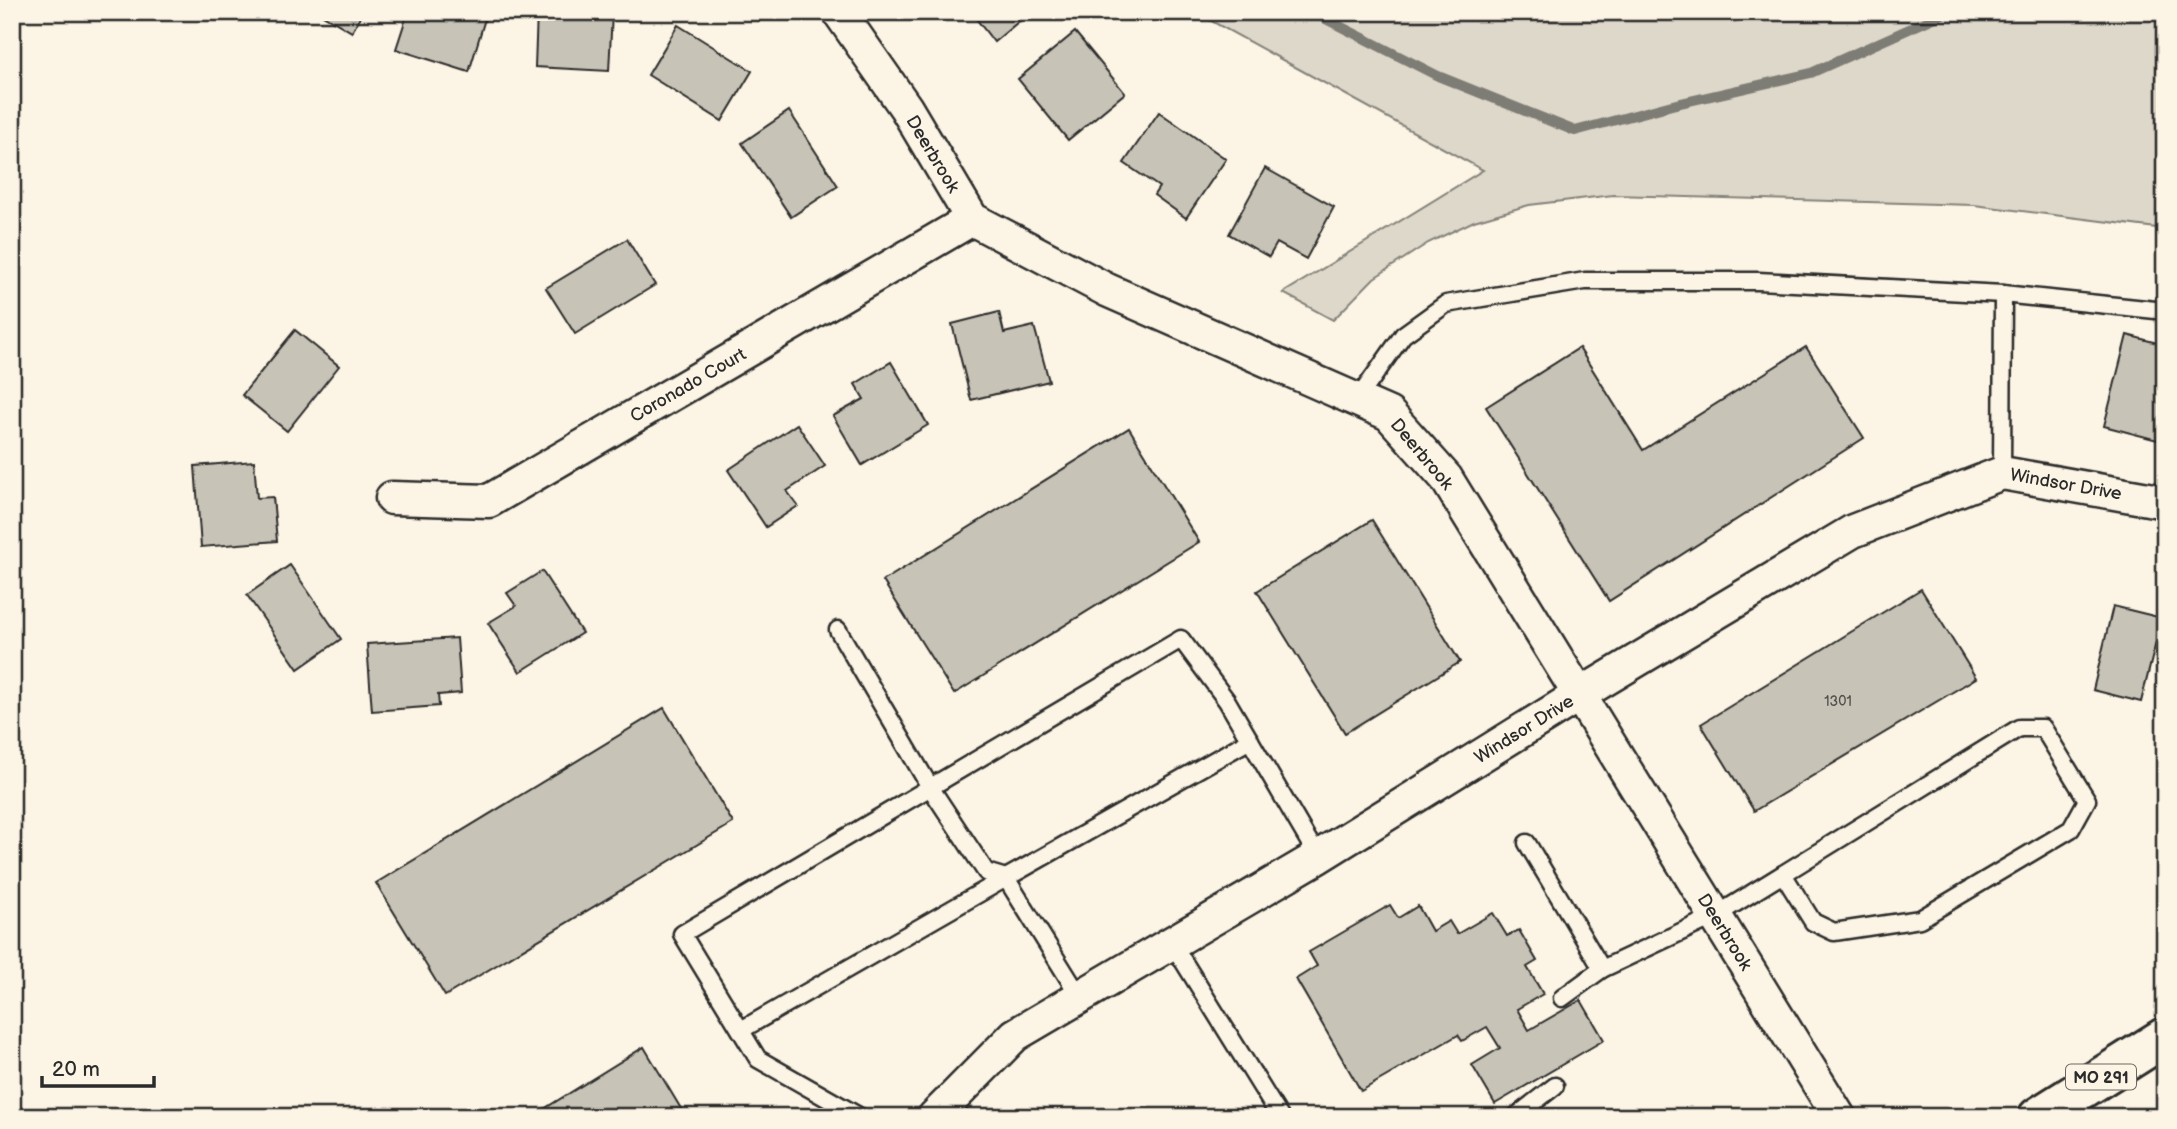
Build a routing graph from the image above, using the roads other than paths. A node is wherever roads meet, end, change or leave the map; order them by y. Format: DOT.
graph roads {
  1 [pos="839,12"];
  2 [pos="972,219"];
  3 [pos="2003,294"];
  4 [pos="2165,311"];
  5 [pos="1357,400"];
  6 [pos="2002,473"];
  7 [pos="392,498"];
  8 [pos="2165,502"];
  9 [pos="838,630"];
  10 [pos="1579,695"];
  11 [pos="1250,740"];
  12 [pos="930,787"];
  13 [pos="1527,843"];
  14 [pos="1318,857"];
  15 [pos="1783,874"];
  16 [pos="1006,878"];
  17 [pos="1715,916"];
  18 [pos="1172,943"];
  19 [pos="1602,970"];
  20 [pos="1080,996"];
  21 [pos="1562,998"];
  22 [pos="741,1030"];
  23 [pos="2165,1037"];
  24 [pos="1555,1086"];
  25 [pos="860,1117"];
  26 [pos="934,1117"];
  27 [pos="1280,1117"];
  28 [pos="1515,1117"];
  29 [pos="1839,1117"];
  30 [pos="2038,1117"];
  1 -- 2 [label="street, Deerbrook"];
  2 -- 5 [label="street, Deerbrook"];
  2 -- 7 [label="street, Coronado Court"];
  3 -- 4 [label="lane"];
  3 -- 5 [label="lane"];
  3 -- 6 [label="lane"];
  5 -- 10 [label="street, Deerbrook"];
  6 -- 8 [label="street, Windsor Drive"];
  6 -- 10 [label="street, Windsor Drive"];
  9 -- 12 [label="lane"];
  10 -- 14 [label="street, Windsor Drive"];
  10 -- 17 [label="street, Deerbrook"];
  11 -- 12 [label="lane"];
  11 -- 14 [label="lane"];
  11 -- 16 [label="lane"];
  12 -- 16 [label="lane"];
  12 -- 22 [label="lane"];
  13 -- 19 [label="lane"];
  14 -- 18 [label="street, Windsor Drive"];
  15 -- 15 [label="lane"];
  15 -- 17 [label="lane"];
  16 -- 20 [label="lane"];
  16 -- 22 [label="lane"];
  17 -- 19 [label="lane"];
  17 -- 29 [label="street, Deerbrook"];
  18 -- 20 [label="street, Windsor Drive"];
  18 -- 27 [label="lane"];
  19 -- 21 [label="lane"];
  20 -- 26 [label="street, Windsor Drive"];
  22 -- 25 [label="lane"];
  23 -- 30 [label="main road, MO 291"];
  24 -- 28 [label="lane"];
}
